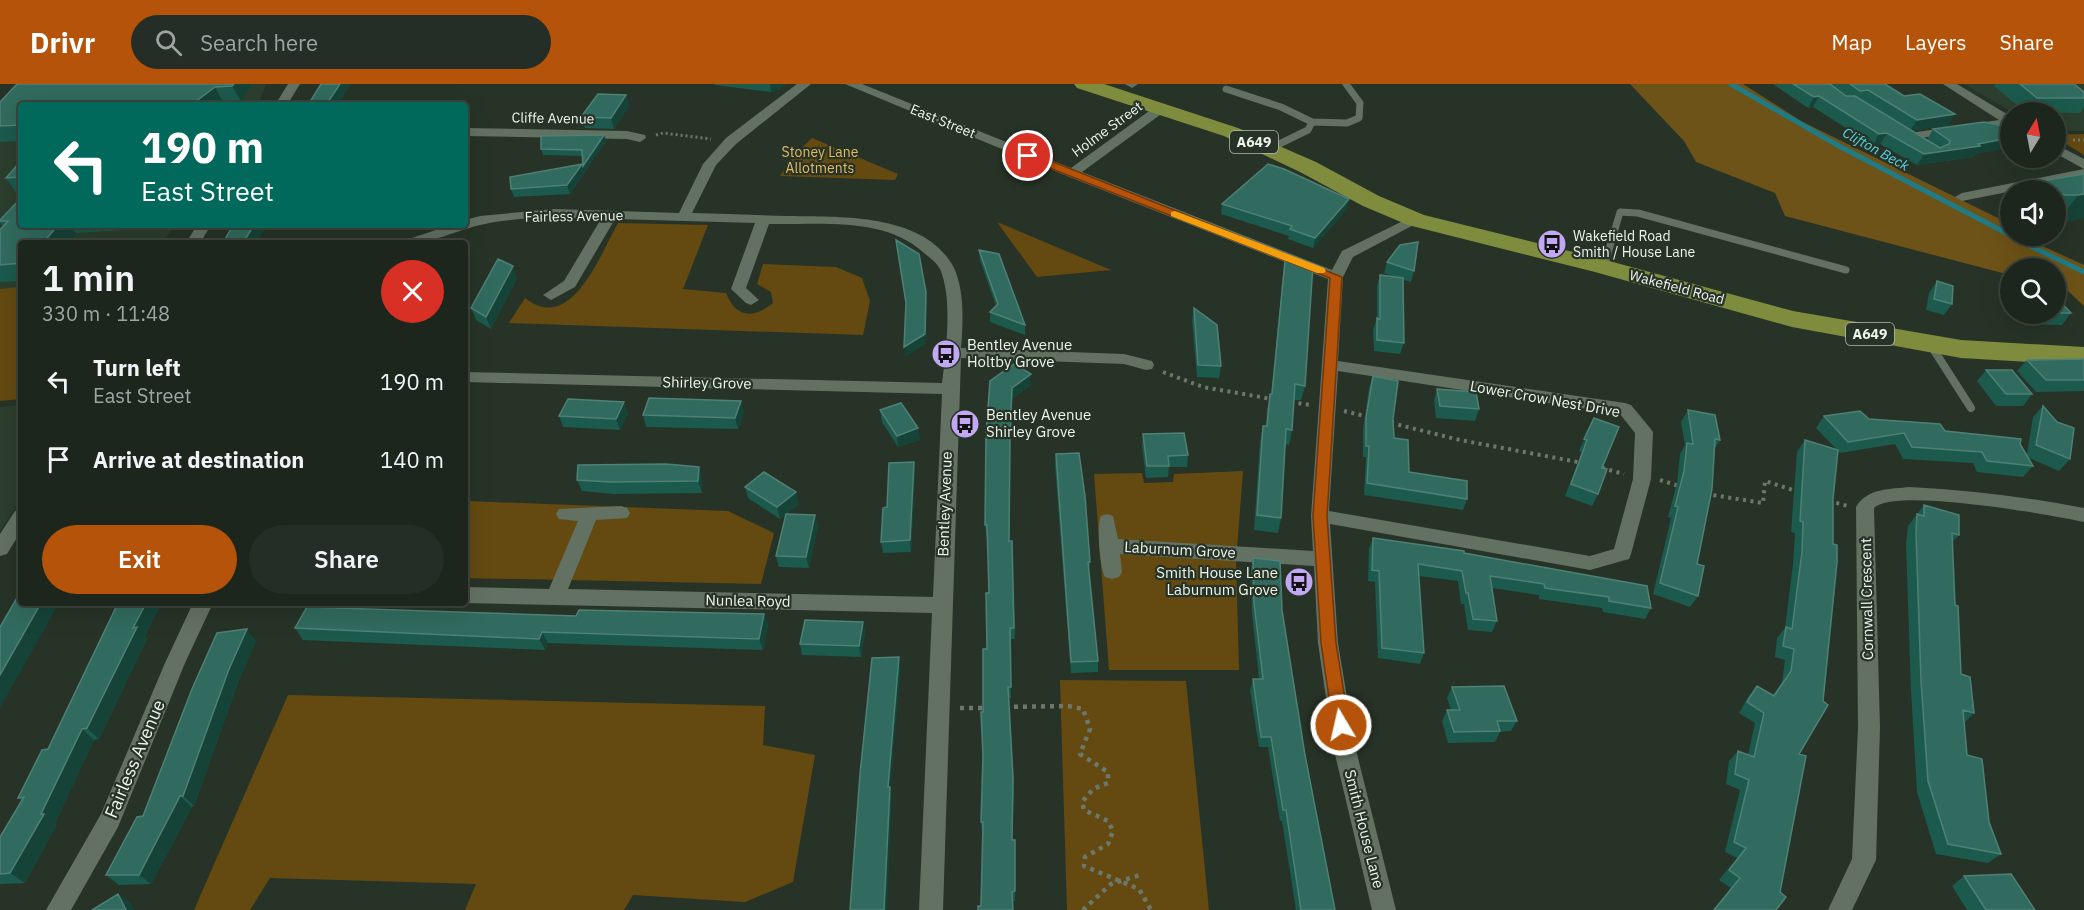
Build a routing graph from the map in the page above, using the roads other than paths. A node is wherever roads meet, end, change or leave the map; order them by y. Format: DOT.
graph roads {
  1 [pos="294,84"];
  2 [pos="805,84"];
  3 [pos="851,84"];
  4 [pos="1084,84"];
  5 [pos="1346,84"];
  6 [pos="1948,84"];
  7 [pos="1226,89"];
  8 [pos="282,102"];
  9 [pos="1160,109"];
  10 [pos="2000,115"];
  11 [pos="1312,122"];
  12 [pos="2000,122"];
  13 [pos="468,132"];
  14 [pos="640,138"];
  15 [pos="1926,147"];
  16 [pos="1269,149"];
  17 [pos="2066,154"];
  18 [pos="2084,165"];
  19 [pos="1071,173"];
  20 [pos="2084,173"];
  21 [pos="1962,197"];
  22 [pos="611,214"];
  23 [pos="684,216"];
  24 [pos="764,219"];
  25 [pos="1416,220"];
  26 [pos="468,224"];
  27 [pos="456,228"];
  28 [pos="420,240"];
  29 [pos="1604,267"];
  30 [pos="1846,270"];
  31 [pos="1336,277"];
  32 [pos="550,296"];
  33 [pos="751,300"];
  34 [pos="1929,344"];
  35 [pos="954,353"];
  36 [pos="2084,356"];
  37 [pos="1146,365"];
  38 [pos="1331,365"];
  39 [pos="468,377"];
  40 [pos="950,389"];
  41 [pos="1971,408"];
  42 [pos="621,513"];
  43 [pos="566,514"];
  44 [pos="589,515"];
  45 [pos="2084,515"];
  46 [pos="1320,516"];
  47 [pos="18,521"];
  48 [pos="1107,521"];
  49 [pos="1109,546"];
  50 [pos="0,548"];
  51 [pos="1323,559"];
  52 [pos="1112,572"];
  53 [pos="468,595"];
  54 [pos="555,597"];
  55 [pos="942,605"];
  56 [pos="202,606"];
  57 [pos="58,910"];
  58 [pos="931,910"];
  59 [pos="1384,910"];
  60 [pos="1840,910"];
  1 -- 8 [label="street"];
  2 -- 23 [label="street"];
  3 -- 19 [label="street, East Street"];
  4 -- 9 [label="main road, Wakefield Road / A649"];
  5 -- 11 [label="lane"];
  6 -- 10 [label="street"];
  7 -- 11 [label="lane"];
  9 -- 16 [label="main road, Wakefield Road / A649"];
  9 -- 19 [label="street, Holme Street"];
  11 -- 16 [label="lane"];
  12 -- 15 [label="street"];
  13 -- 14 [label="street, Cliffe Avenue"];
  16 -- 25 [label="main road, Wakefield Road / A649"];
  17 -- 18 [label="street"];
  19 -- 31 [label="street, East Street"];
  20 -- 21 [label="street"];
  22 -- 23 [label="street, Fairless Avenue"];
  22 -- 26 [label="street, Fairless Avenue"];
  22 -- 32 [label="street"];
  23 -- 24 [label="street, Bentley Avenue"];
  24 -- 33 [label="street"];
  24 -- 35 [label="street, Bentley Avenue"];
  25 -- 29 [label="main road, Wakefield Road / A649"];
  25 -- 31 [label="street, Smith House Lane"];
  27 -- 28 [label="street, Fairless Avenue"];
  29 -- 30 [label="lane"];
  29 -- 34 [label="main road, Wakefield Road / A649"];
  31 -- 38 [label="street, Smith House Lane"];
  34 -- 36 [label="main road, Wakefield Road / A649"];
  34 -- 41 [label="lane"];
  35 -- 37 [label="street"];
  35 -- 40 [label="street, Bentley Avenue"];
  38 -- 46 [label="street, Smith House Lane"];
  38 -- 46 [label="street, Lower Crow Nest Drive"];
  39 -- 40 [label="street, Shirley Grove"];
  40 -- 55 [label="street, Bentley Avenue"];
  42 -- 44 [label="street"];
  43 -- 44 [label="street"];
  44 -- 54 [label="street"];
  45 -- 60 [label="street, Cornwall Crescent"];
  46 -- 51 [label="street, Smith House Lane"];
  47 -- 50 [label="street"];
  48 -- 49 [label="street, Laburnum Grove"];
  49 -- 51 [label="street, Laburnum Grove"];
  49 -- 52 [label="street, Laburnum Grove"];
  51 -- 59 [label="street, Smith House Lane"];
  53 -- 54 [label="street, Nunlea Royd"];
  54 -- 55 [label="street, Nunlea Royd"];
  55 -- 58 [label="street, Bentley Avenue"];
  56 -- 57 [label="street, Fairless Avenue"];
}
